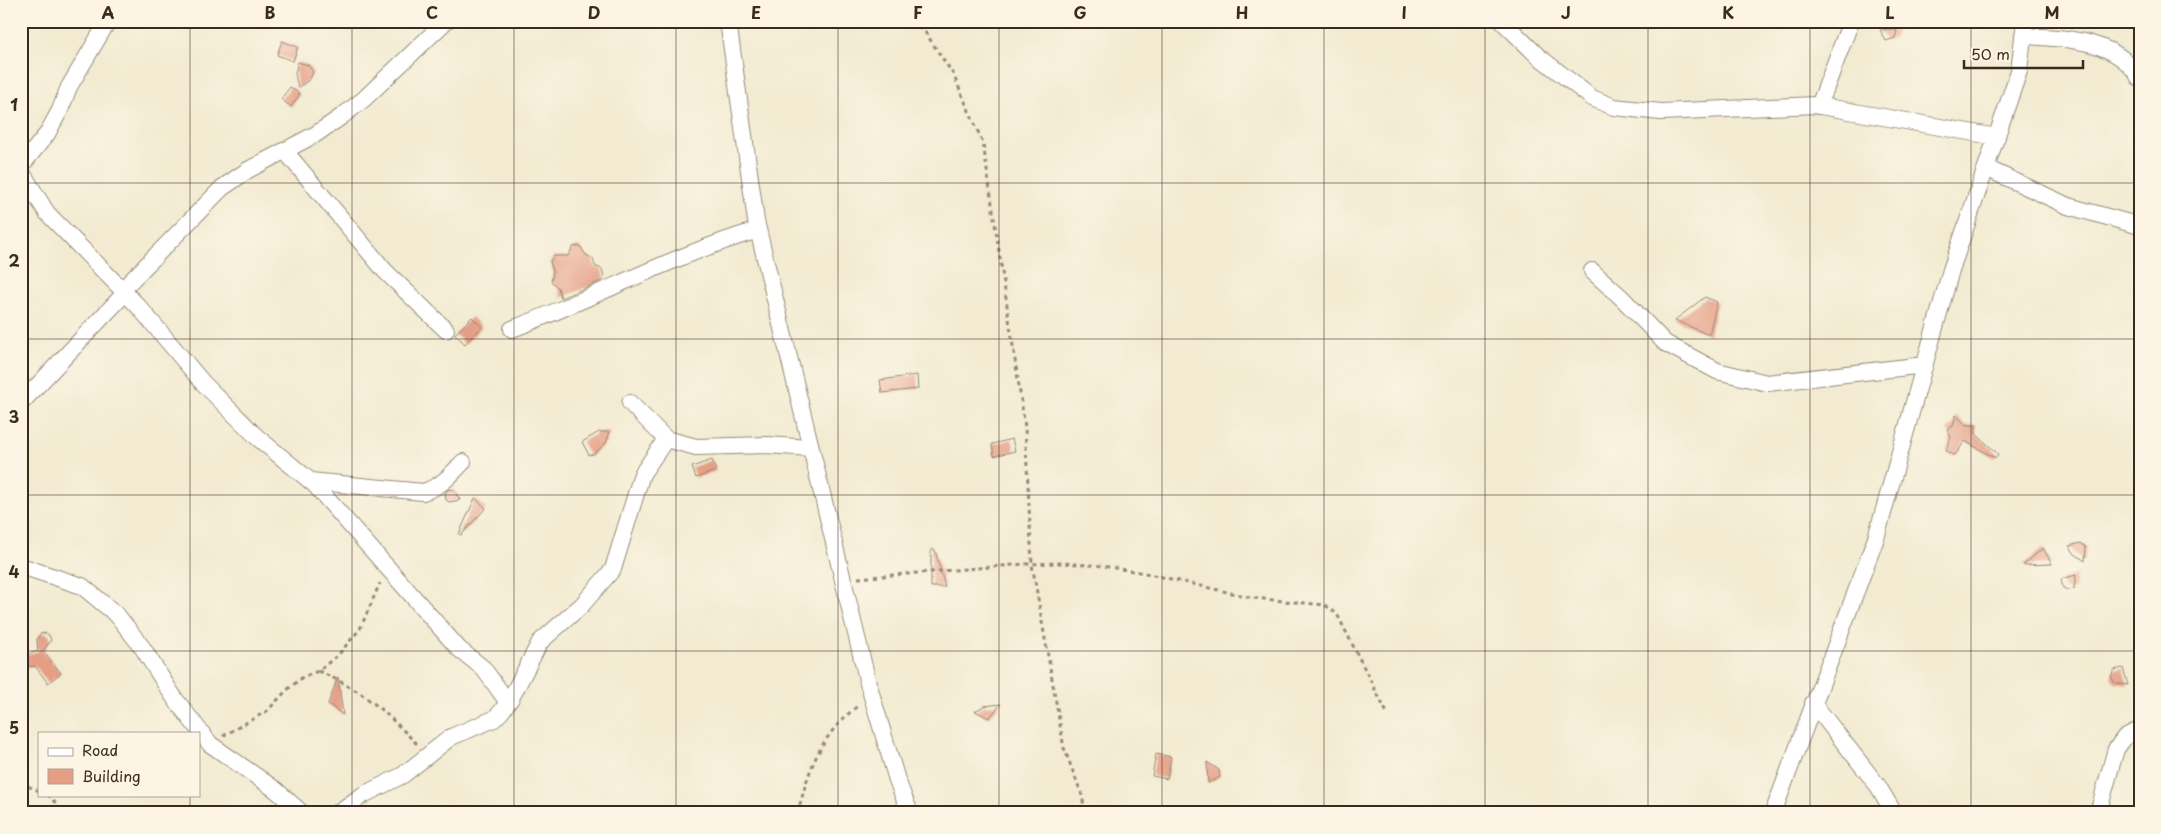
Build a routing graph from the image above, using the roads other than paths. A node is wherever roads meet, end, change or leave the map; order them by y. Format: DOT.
graph roads {
  1 [pos="108,21"];
  2 [pos="446,21"];
  3 [pos="728,21"];
  4 [pos="1502,21"];
  5 [pos="1851,21"];
  6 [pos="2024,29"];
  7 [pos="2140,79"];
  8 [pos="1819,106"];
  9 [pos="1997,137"];
  10 [pos="285,151"];
  11 [pos="21,166"];
  12 [pos="1986,168"];
  13 [pos="21,171"];
  14 [pos="2140,226"];
  15 [pos="758,230"];
  16 [pos="1592,271"];
  17 [pos="124,291"];
  18 [pos="512,329"];
  19 [pos="446,330"];
  20 [pos="1925,364"];
  21 [pos="21,403"];
  22 [pos="630,403"];
  23 [pos="666,439"];
  24 [pos="810,448"];
  25 [pos="463,462"];
  26 [pos="310,481"];
  27 [pos="21,566"];
  28 [pos="507,701"];
  29 [pos="1813,703"];
  30 [pos="2140,729"];
  31 [pos="302,813"];
  32 [pos="337,813"];
  33 [pos="910,813"];
  34 [pos="1773,813"];
  35 [pos="1894,813"];
  36 [pos="2098,813"];
  1 -- 11 [label="street"];
  2 -- 10 [label="street"];
  3 -- 15 [label="street"];
  4 -- 8 [label="street"];
  5 -- 8 [label="street"];
  6 -- 7 [label="street"];
  6 -- 9 [label="street"];
  8 -- 9 [label="street"];
  9 -- 12 [label="street"];
  10 -- 17 [label="street"];
  10 -- 19 [label="street"];
  12 -- 14 [label="street"];
  12 -- 20 [label="street"];
  13 -- 17 [label="street"];
  15 -- 18 [label="street"];
  15 -- 24 [label="street"];
  16 -- 20 [label="street"];
  17 -- 21 [label="street"];
  17 -- 26 [label="street"];
  20 -- 29 [label="street"];
  22 -- 23 [label="street"];
  23 -- 24 [label="street"];
  23 -- 28 [label="street"];
  24 -- 33 [label="street"];
  25 -- 26 [label="street"];
  26 -- 28 [label="street"];
  27 -- 31 [label="street"];
  28 -- 32 [label="street"];
  29 -- 34 [label="street"];
  29 -- 35 [label="street"];
  30 -- 36 [label="street"];
}
